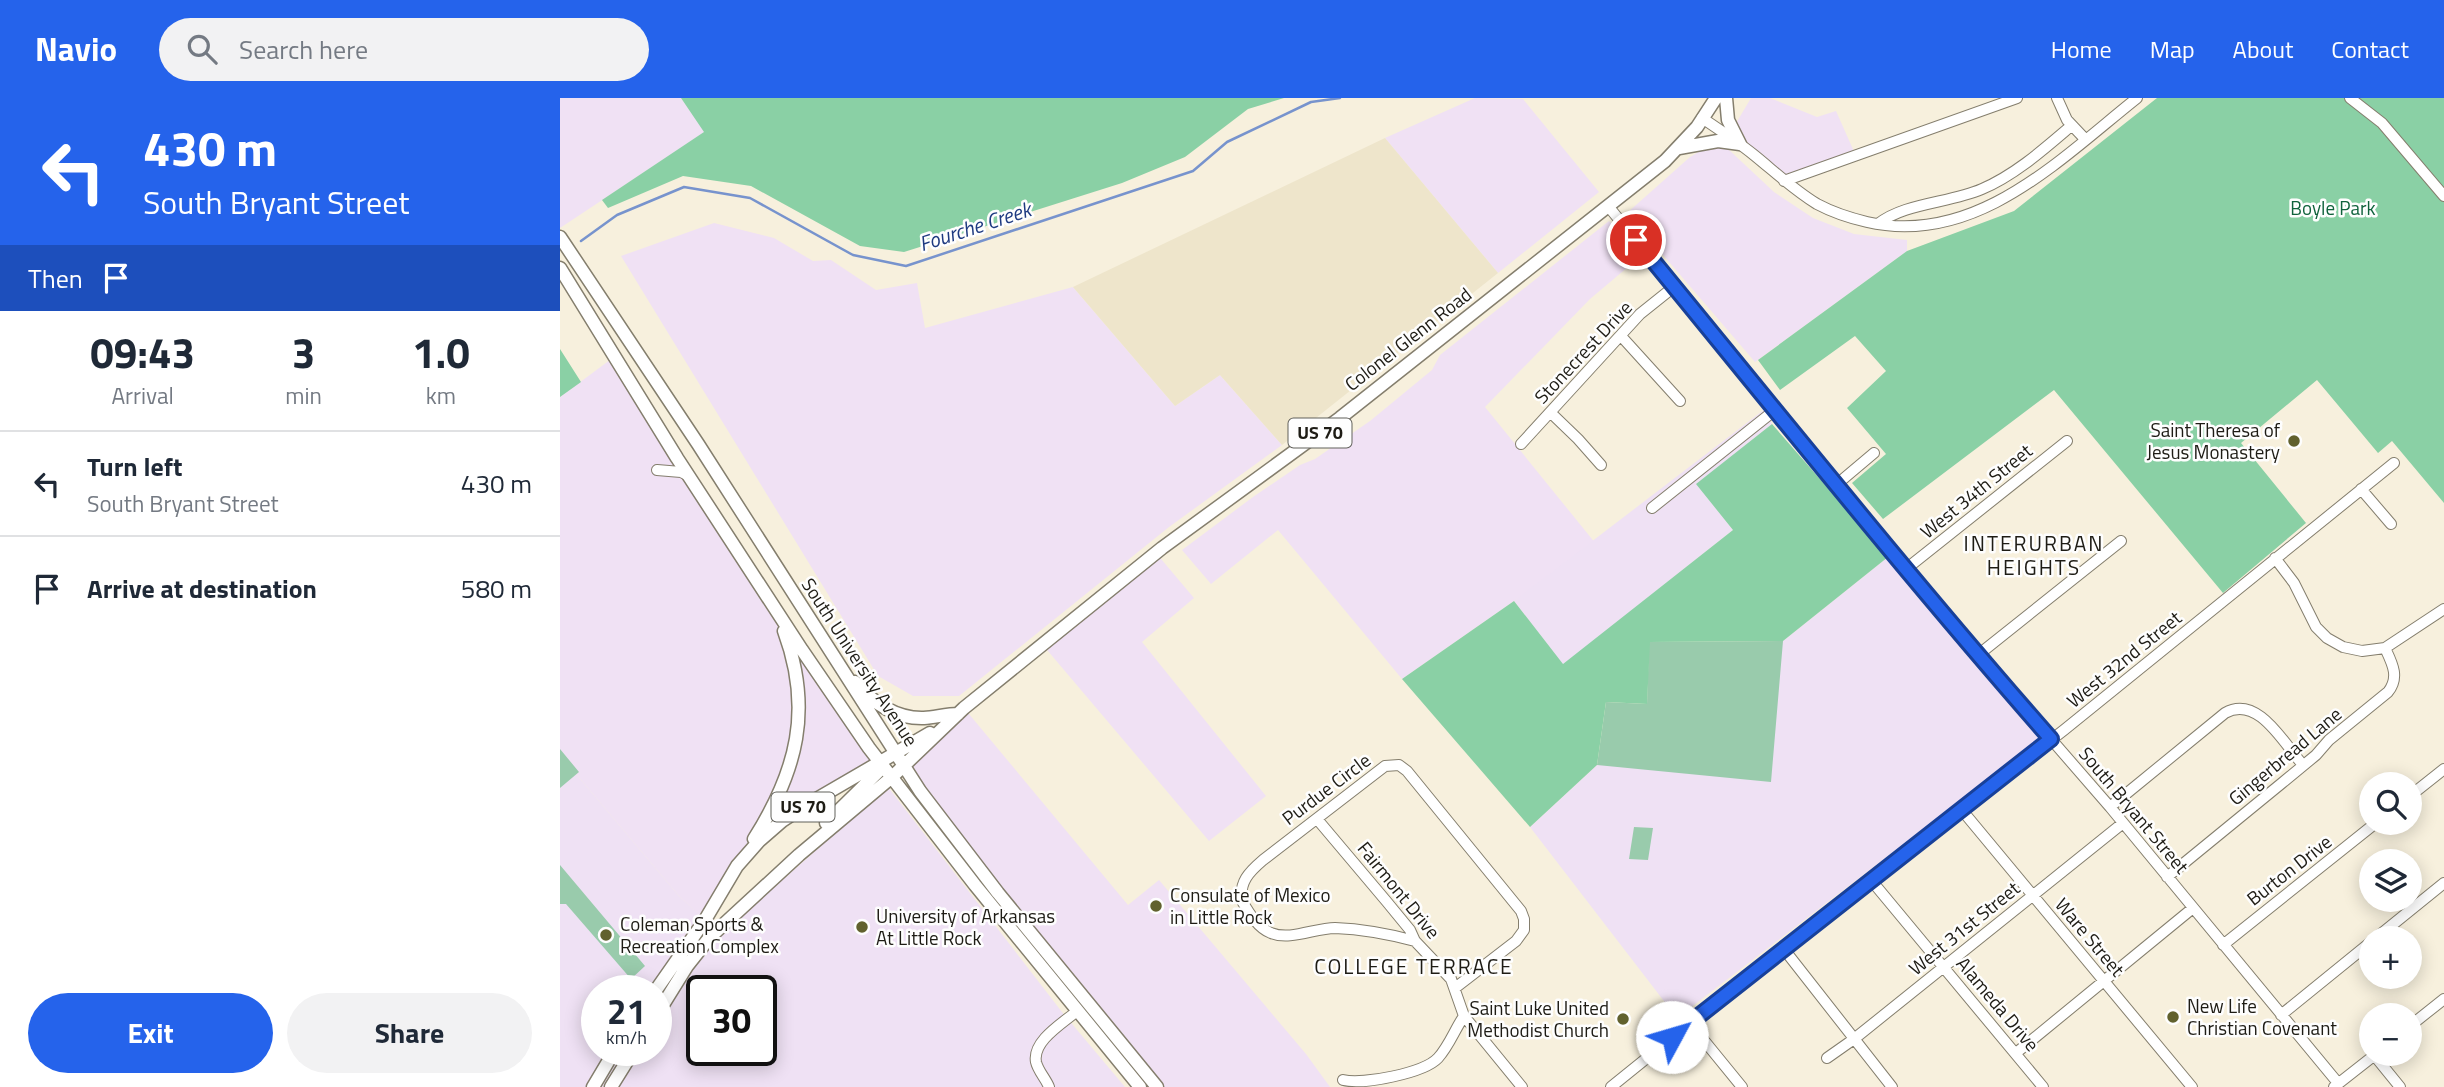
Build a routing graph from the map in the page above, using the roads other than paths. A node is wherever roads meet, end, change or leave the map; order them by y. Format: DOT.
graph roads {
  1 [pos="1716,98"];
  2 [pos="1726,98"];
  3 [pos="2017,98"];
  4 [pos="2057,98"];
  5 [pos="2137,98"];
  6 [pos="2350,98"];
  7 [pos="1702,118"];
  8 [pos="2071,126"];
  9 [pos="2085,139"];
  10 [pos="1740,144"];
  11 [pos="1679,148"];
  12 [pos="1784,181"];
  13 [pos="2444,196"];
  14 [pos="1608,206"];
  15 [pos="1878,224"];
  16 [pos="560,237"];
  17 [pos="560,268"];
  18 [pos="1675,286"];
  19 [pos="1621,336"];
  20 [pos="1680,401"];
  21 [pos="1774,410"];
  22 [pos="1551,413"];
  23 [pos="2067,441"];
  24 [pos="1521,444"];
  25 [pos="1874,453"];
  26 [pos="2394,463"];
  27 [pos="1601,465"];
  28 [pos="657,470"];
  29 [pos="689,476"];
  30 [pos="1836,485"];
  31 [pos="2361,489"];
  32 [pos="1652,508"];
  33 [pos="2391,524"];
  34 [pos="2121,541"];
  35 [pos="2275,558"];
  36 [pos="1906,569"];
  37 [pos="766,593"];
  38 [pos="2444,609"];
  39 [pos="2385,648"];
  40 [pos="1978,655"];
  41 [pos="836,660"];
  42 [pos="958,714"];
  43 [pos="945,725"];
  44 [pos="2051,739"];
  45 [pos="896,753"];
  46 [pos="2303,765"];
  47 [pos="903,766"];
  48 [pos="885,768"];
  49 [pos="2444,769"];
  50 [pos="2422,786"];
  51 [pos="869,796"];
  52 [pos="913,803"];
  53 [pos="2110,807"];
  54 [pos="1961,810"];
  55 [pos="1317,818"];
  56 [pos="2123,823"];
  57 [pos="2361,835"];
  58 [pos="799,855"];
  59 [pos="737,866"];
  60 [pos="2167,877"];
  61 [pos="1871,880"];
  62 [pos="2444,883"];
  63 [pos="2032,895"];
  64 [pos="2193,908"];
  65 [pos="2391,926"];
  66 [pos="1415,941"];
  67 [pos="2223,944"];
  68 [pos="1783,948"];
  69 [pos="2359,952"];
  70 [pos="1944,967"];
  71 [pos="666,975"];
  72 [pos="2104,981"];
  73 [pos="1455,988"];
  74 [pos="672,990"];
  75 [pos="2444,999"];
  76 [pos="1077,1012"];
  77 [pos="2281,1015"];
  78 [pos="1464,1016"];
  79 [pos="2422,1016"];
  80 [pos="1689,1022"];
  81 [pos="1854,1039"];
  82 [pos="2016,1053"];
  83 [pos="1827,1058"];
  84 [pos="605,1066"];
  85 [pos="624,1066"];
  86 [pos="2360,1066"];
  87 [pos="2384,1066"];
  88 [pos="1388,1076"];
  89 [pos="1343,1080"];
  90 [pos="2336,1085"];
  91 [pos="593,1087"];
  92 [pos="611,1087"];
  93 [pos="1049,1087"];
  94 [pos="1140,1087"];
  95 [pos="1157,1087"];
  96 [pos="1392,1087"];
  97 [pos="1522,1087"];
  98 [pos="1611,1087"];
  99 [pos="1742,1087"];
  100 [pos="1892,1087"];
  101 [pos="2043,1087"];
  102 [pos="2192,1087"];
  103 [pos="2400,1087"];
  1 -- 7 [label="main road, Colonel Glenn Road / US 70"];
  2 -- 10 [label="main road"];
  3 -- 12 [label="street"];
  4 -- 8 [label="street"];
  5 -- 9 [label="street"];
  6 -- 13 [label="street"];
  7 -- 10 [label="street"];
  7 -- 11 [label="main road, Colonel Glenn Road / US 70"];
  8 -- 9 [label="street"];
  8 -- 15 [label="street"];
  9 -- 15 [label="street"];
  10 -- 11 [label="main road"];
  10 -- 12 [label="street"];
  11 -- 14 [label="main road, Colonel Glenn Road / US 70"];
  12 -- 15 [label="street"];
  14 -- 18 [label="street, South Bryant Street"];
  14 -- 42 [label="main road, Colonel Glenn Road / US 70"];
  16 -- 41 [label="main road, South University Avenue"];
  17 -- 29 [label="main road, South University Avenue"];
  18 -- 19 [label="street, Stonecrest Drive"];
  18 -- 21 [label="street, South Bryant Street"];
  19 -- 20 [label="street"];
  19 -- 22 [label="street, Stonecrest Drive"];
  21 -- 30 [label="street, South Bryant Street"];
  21 -- 32 [label="street"];
  22 -- 24 [label="street, Stonecrest Drive"];
  22 -- 27 [label="street"];
  23 -- 36 [label="street, West 34th Street"];
  25 -- 30 [label="street"];
  26 -- 31 [label="street, West 32nd Street"];
  28 -- 29 [label="street"];
  29 -- 37 [label="main road, South University Avenue"];
  30 -- 36 [label="street, South Bryant Street"];
  31 -- 33 [label="street"];
  31 -- 35 [label="street, West 32nd Street"];
  34 -- 40 [label="street"];
  35 -- 39 [label="street"];
  35 -- 44 [label="street, West 32nd Street"];
  36 -- 40 [label="street, South Bryant Street"];
  37 -- 48 [label="main road, South University Avenue"];
  37 -- 59 [label="main road"];
  38 -- 39 [label="street"];
  39 -- 46 [label="street, Gingerbread Lane"];
  40 -- 44 [label="street, South Bryant Street"];
  41 -- 42 [label="main road"];
  41 -- 45 [label="main road, South University Avenue"];
  42 -- 43 [label="main road, Colonel Glenn Road / US 70"];
  43 -- 45 [label="main road, Colonel Glenn Road / US 70"];
  43 -- 47 [label="main road, Colonel Glenn Road / US 70"];
  44 -- 53 [label="street, South Bryant Street"];
  44 -- 54 [label="street, West 32nd Street"];
  45 -- 47 [label="main road, South University Avenue"];
  45 -- 48 [label="main road, Colonel Glenn Road"];
  46 -- 53 [label="street"];
  46 -- 60 [label="street, Gingerbread Lane"];
  47 -- 48 [label="main road, US 70"];
  47 -- 95 [label="main road, South University Avenue"];
  48 -- 51 [label="main road, US 70"];
  48 -- 52 [label="main road, South University Avenue"];
  48 -- 58 [label="main road"];
  48 -- 59 [label="main road, US 70"];
  49 -- 50 [label="street"];
  51 -- 52 [label="main road"];
  51 -- 58 [label="main road, US 70"];
  52 -- 76 [label="main road, South University Avenue"];
  53 -- 56 [label="street, South Bryant Street"];
  54 -- 61 [label="street, West 32nd Street"];
  54 -- 63 [label="street, Ware Street"];
  55 -- 66 [label="street, Fairmont Drive"];
  55 -- 66 [label="street, Purdue Circle"];
  55 -- 73 [label="street, Purdue Circle"];
  56 -- 60 [label="street, South Bryant Street"];
  56 -- 63 [label="street, West 31st Street"];
  57 -- 67 [label="street, Burton Drive"];
  58 -- 74 [label="main road, US 70"];
  59 -- 71 [label="main road, US 70"];
  60 -- 64 [label="street, South Bryant Street"];
  61 -- 68 [label="street, West 32nd Street"];
  61 -- 70 [label="street, Alameda Drive"];
  62 -- 65 [label="street"];
  63 -- 70 [label="street, West 31st Street"];
  63 -- 72 [label="street, Ware Street"];
  64 -- 67 [label="street, South Bryant Street"];
  64 -- 72 [label="street"];
  66 -- 73 [label="street, Fairmont Drive"];
  67 -- 77 [label="street, South Bryant Street"];
  68 -- 80 [label="street, West 32nd Street"];
  68 -- 81 [label="street"];
  69 -- 77 [label="street"];
  70 -- 81 [label="street, West 31st Street"];
  70 -- 82 [label="street, Alameda Drive"];
  72 -- 82 [label="street"];
  72 -- 102 [label="street, Ware Street"];
  73 -- 78 [label="street, Fairmont Drive"];
  75 -- 79 [label="street"];
  76 -- 93 [label="street"];
  76 -- 94 [label="main road, South University Avenue"];
  77 -- 90 [label="street, South Bryant Street"];
  78 -- 88 [label="street"];
  78 -- 97 [label="street, Fairmont Drive"];
  80 -- 98 [label="street, West 32nd Street"];
  80 -- 99 [label="street"];
  81 -- 83 [label="street, West 31st Street"];
  81 -- 100 [label="street"];
  82 -- 101 [label="street, Alameda Drive"];
  84 -- 91 [label="main road"];
  85 -- 92 [label="main road"];
  86 -- 90 [label="street"];
  87 -- 103 [label="street"];
  88 -- 89 [label="street"];
  88 -- 96 [label="street"];
}
